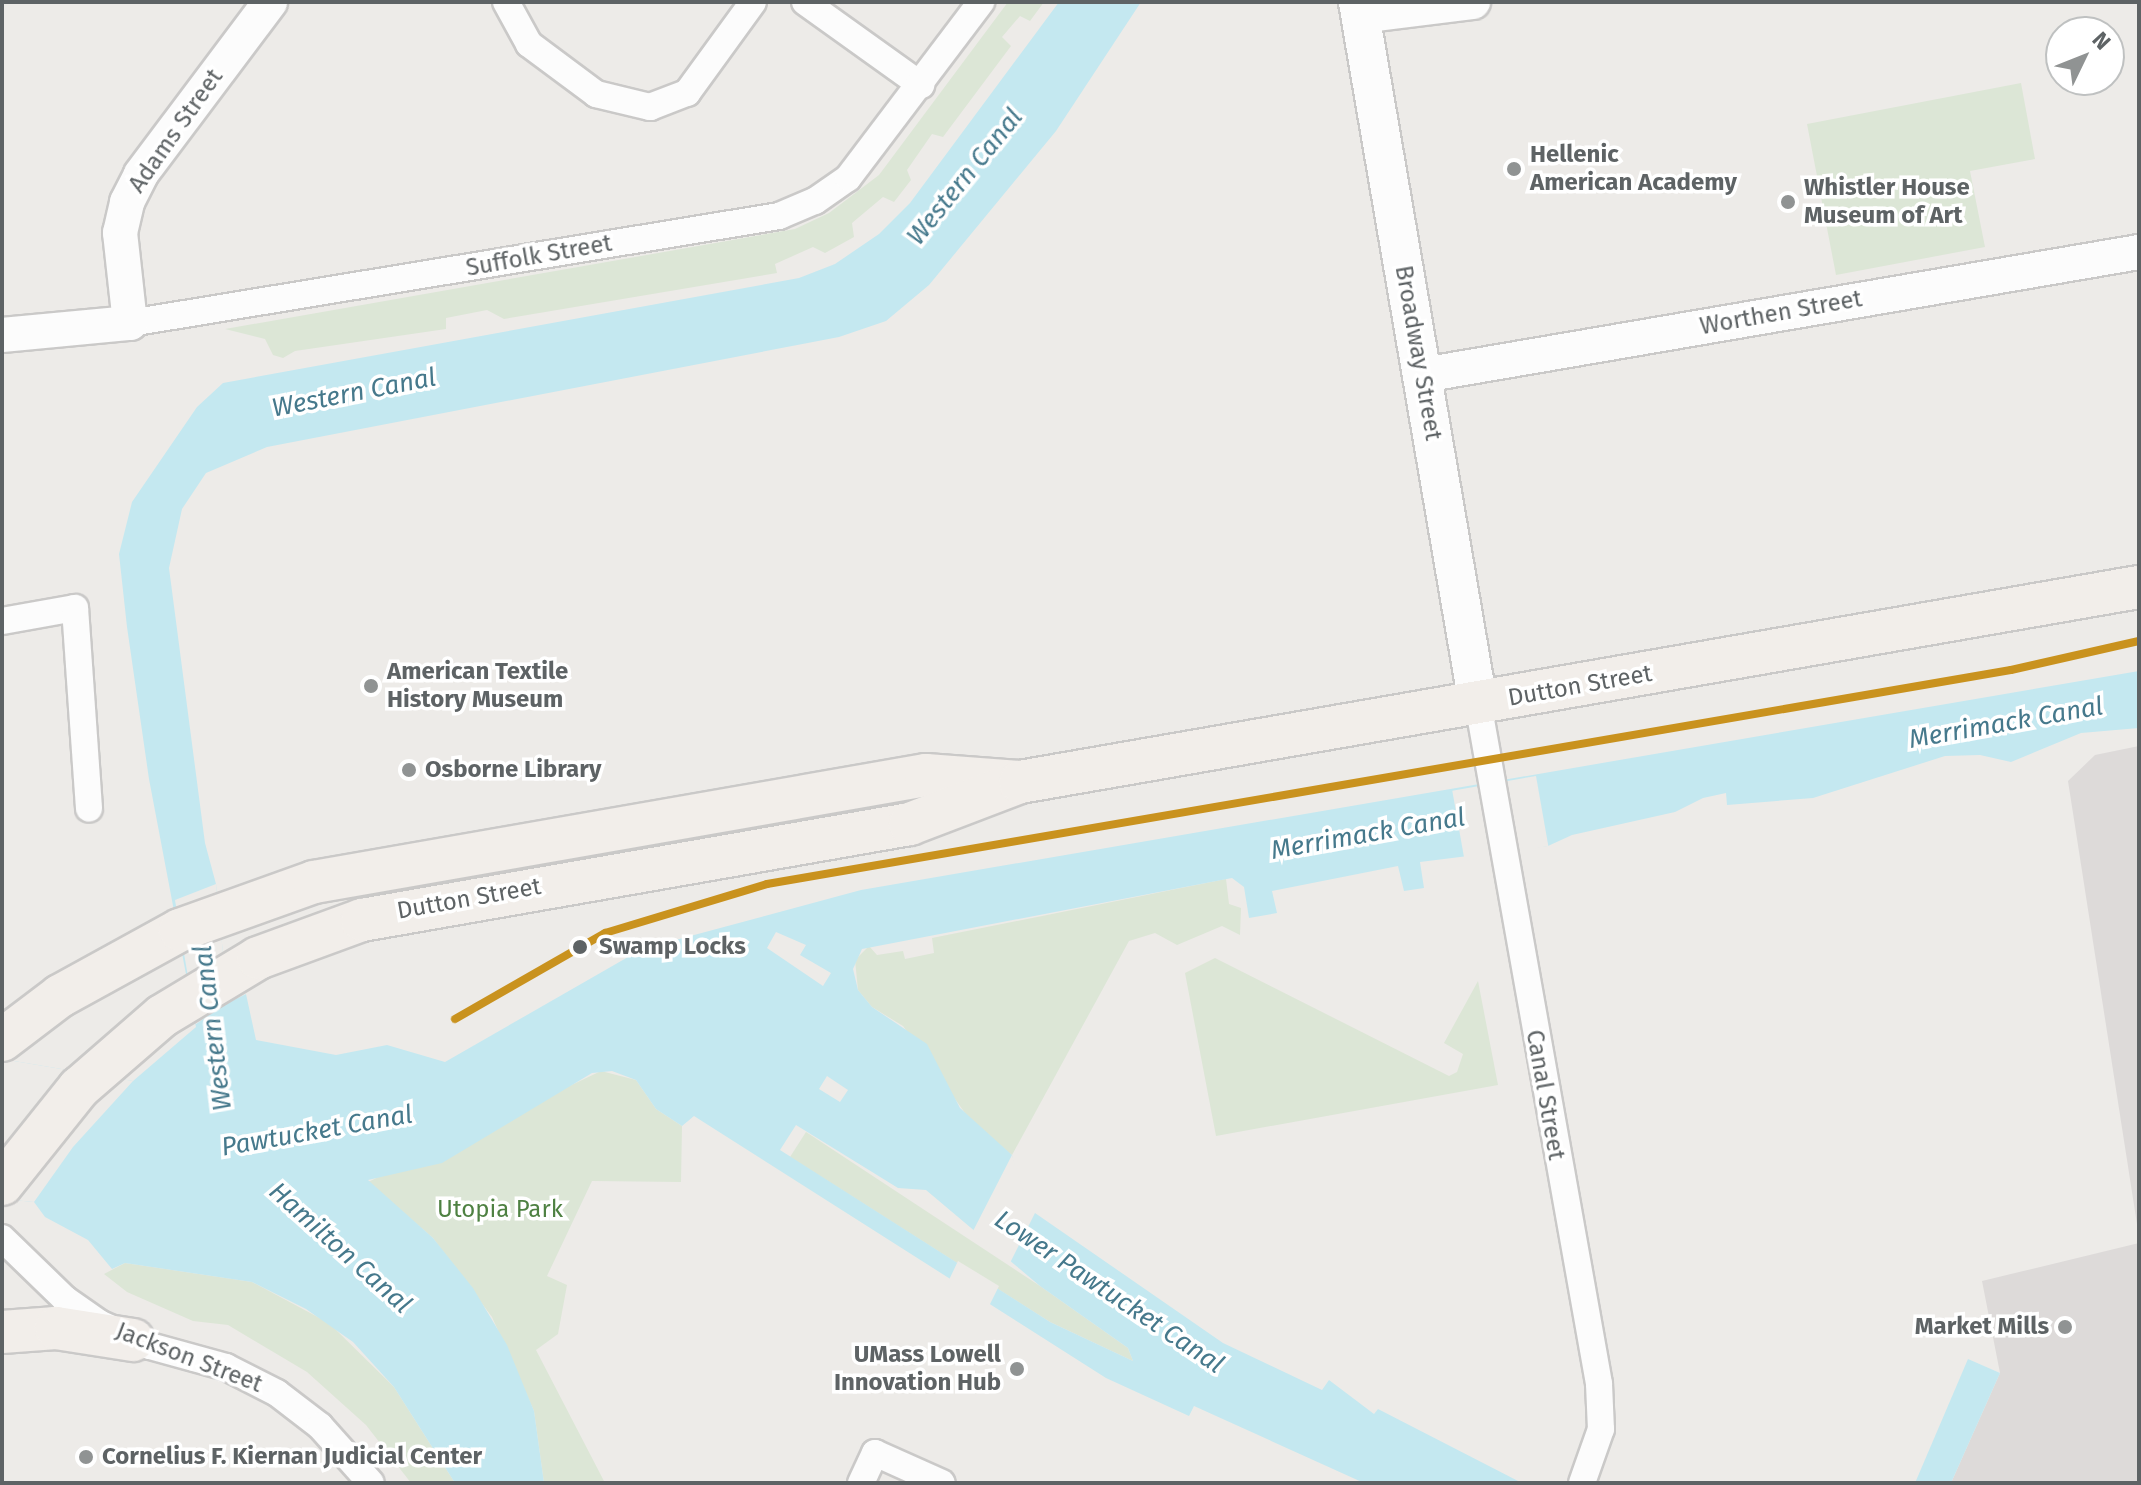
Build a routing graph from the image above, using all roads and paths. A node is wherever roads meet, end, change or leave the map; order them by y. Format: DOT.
graph roads {
  1 [pos="270,2"];
  2 [pos="506,2"];
  3 [pos="753,2"];
  4 [pos="805,2"];
  5 [pos="981,2"];
  6 [pos="1473,2"];
  7 [pos="1359,9"];
  8 [pos="921,85"];
  9 [pos="2139,252"];
  10 [pos="130,323"];
  11 [pos="2,335"];
  12 [pos="1423,375"];
  13 [pos="2139,587"];
  14 [pos="2,621"];
  15 [pos="1478,703"];
  16 [pos="1020,782"];
  17 [pos="89,809"];
  18 [pos="2,1040"];
  19 [pos="2,1184"];
  20 [pos="2,1238"];
  21 [pos="2,1332"];
  22 [pos="133,1340"];
  23 [pos="1584,1477"];
  24 [pos="371,1483"];
  25 [pos="861,1483"];
  26 [pos="942,1483"];
  1 -- 10 [label="street, Adams Street"];
  2 -- 3 [label="street"];
  4 -- 8 [label="street"];
  5 -- 8 [label="street, Suffolk Street"];
  6 -- 7 [label="street"];
  7 -- 12 [label="main road, Broadway Street"];
  8 -- 10 [label="street, Suffolk Street"];
  9 -- 12 [label="street, Worthen Street"];
  10 -- 11 [label="street, Suffolk Street"];
  12 -- 15 [label="main road, Broadway Street"];
  13 -- 15 [label="main road, Dutton Street"];
  14 -- 17 [label="street"];
  15 -- 16 [label="main road, Dutton Street"];
  15 -- 23 [label="street, Canal Street"];
  16 -- 18 [label="main road, Dutton Street"];
  16 -- 19 [label="main road, Dutton Street"];
  20 -- 22 [label="street, Jackson Street"];
  21 -- 22 [label="main road"];
  22 -- 24 [label="street, Jackson Street"];
  25 -- 26 [label="street"];
}
